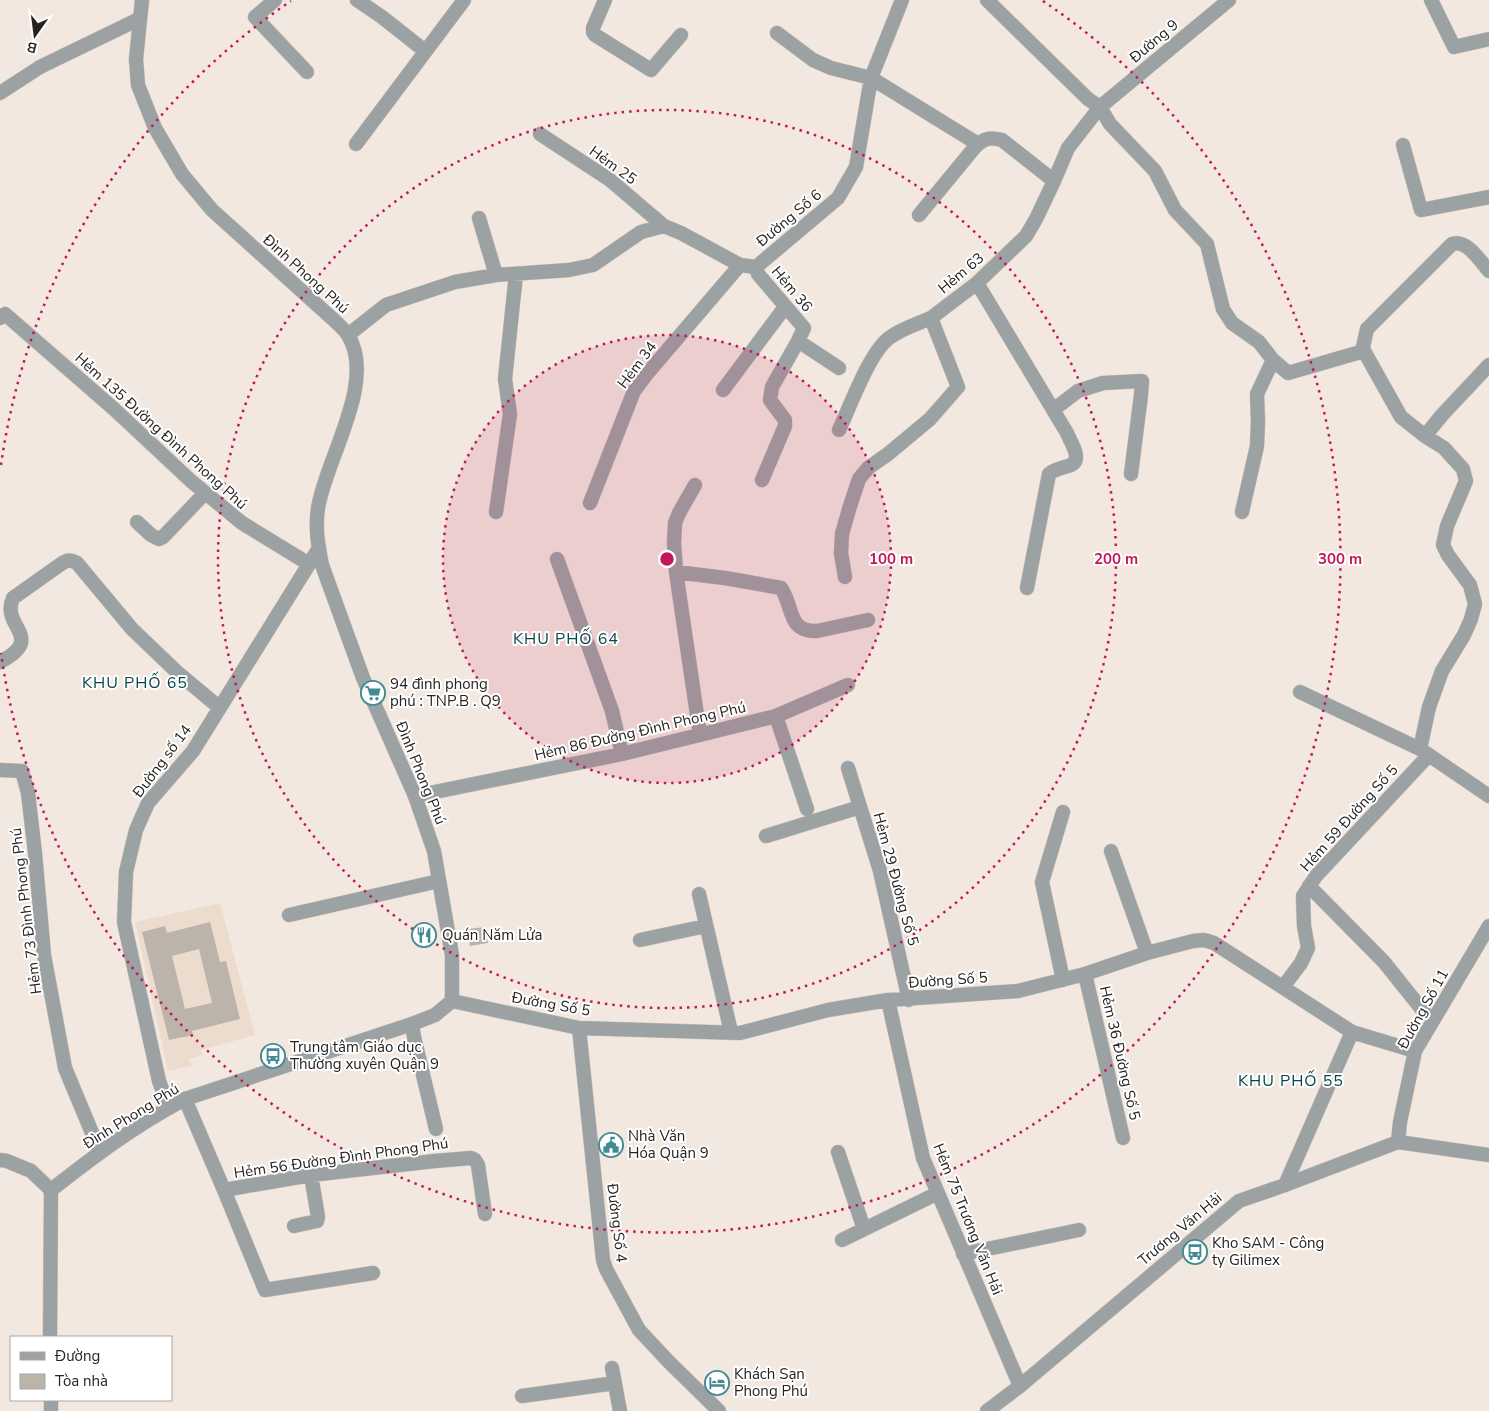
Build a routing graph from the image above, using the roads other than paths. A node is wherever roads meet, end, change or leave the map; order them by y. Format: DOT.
graph roads {
  1 [pos="142,0"];
  2 [pos="274,0"];
  3 [pos="356,0"];
  4 [pos="464,0"];
  5 [pos="605,0"];
  6 [pos="902,0"];
  7 [pos="987,0"];
  8 [pos="1229,0"];
  9 [pos="1431,0"];
  10 [pos="139,19"];
  11 [pos="777,33"];
  12 [pos="681,35"];
  13 [pos="1489,39"];
  14 [pos="425,51"];
  15 [pos="308,72"];
  16 [pos="871,78"];
  17 [pos="0,93"];
  18 [pos="1100,107"];
  19 [pos="540,134"];
  20 [pos="356,144"];
  21 [pos="978,144"];
  22 [pos="1403,145"];
  23 [pos="1054,181"];
  24 [pos="1489,197"];
  25 [pos="919,215"];
  26 [pos="479,218"];
  27 [pos="664,226"];
  28 [pos="740,264"];
  29 [pos="756,266"];
  30 [pos="1489,270"];
  31 [pos="516,274"];
  32 [pos="496,275"];
  33 [pos="977,283"];
  34 [pos="785,307"];
  35 [pos="0,318"];
  36 [pos="930,318"];
  37 [pos="348,335"];
  38 [pos="798,341"];
  39 [pos="1364,351"];
  40 [pos="1273,360"];
  41 [pos="1489,365"];
  42 [pos="839,368"];
  43 [pos="723,390"];
  44 [pos="1053,410"];
  45 [pos="839,430"];
  46 [pos="1425,436"];
  47 [pos="1131,474"];
  48 [pos="762,480"];
  49 [pos="695,485"];
  50 [pos="205,493"];
  51 [pos="590,503"];
  52 [pos="496,512"];
  53 [pos="1242,512"];
  54 [pos="137,522"];
  55 [pos="319,548"];
  56 [pos="557,559"];
  57 [pos="309,564"];
  58 [pos="676,572"];
  59 [pos="844,577"];
  60 [pos="1026,588"];
  61 [pos="868,620"];
  62 [pos="0,662"];
  63 [pos="848,685"];
  64 [pos="1300,692"];
  65 [pos="220,708"];
  66 [pos="776,716"];
  67 [pos="700,735"];
  68 [pos="1424,752"];
  69 [pos="622,754"];
  70 [pos="848,768"];
  71 [pos="0,770"];
  72 [pos="415,796"];
  73 [pos="1489,796"];
  74 [pos="860,807"];
  75 [pos="807,809"];
  76 [pos="1062,812"];
  77 [pos="766,836"];
  78 [pos="1111,851"];
  79 [pos="439,881"];
  80 [pos="1309,886"];
  81 [pos="699,894"];
  82 [pos="289,915"];
  83 [pos="706,926"];
  84 [pos="1489,926"];
  85 [pos="640,940"];
  86 [pos="1147,953"];
  87 [pos="1086,974"];
  88 [pos="1063,980"];
  89 [pos="1283,987"];
  90 [pos="888,1000"];
  91 [pos="909,1000"];
  92 [pos="452,1001"];
  93 [pos="1432,1022"];
  94 [pos="412,1024"];
  95 [pos="579,1028"];
  96 [pos="731,1032"];
  97 [pos="1352,1032"];
  98 [pos="1415,1052"];
  99 [pos="185,1100"];
  100 [pos="169,1108"];
  101 [pos="436,1129"];
  102 [pos="1123,1138"];
  103 [pos="1398,1142"];
  104 [pos="100,1152"];
  105 [pos="838,1152"];
  106 [pos="1489,1155"];
  107 [pos="0,1160"];
  108 [pos="311,1176"];
  109 [pos="1285,1185"];
  110 [pos="51,1190"];
  111 [pos="224,1190"];
  112 [pos="938,1193"];
  113 [pos="485,1214"];
  114 [pos="294,1226"];
  115 [pos="864,1229"];
  116 [pos="1079,1230"];
  117 [pos="842,1240"];
  118 [pos="963,1254"];
  119 [pos="373,1273"];
  120 [pos="50,1336"];
  121 [pos="612,1368"];
  122 [pos="615,1383"];
  123 [pos="1020,1386"];
  124 [pos="522,1396"];
  125 [pos="620,1411"];
  126 [pos="719,1411"];
  127 [pos="988,1411"];
  1 -- 10 [label="street, Đình Phong Phú"];
  2 -- 15 [label="street"];
  3 -- 14 [label="street"];
  4 -- 14 [label="street"];
  5 -- 12 [label="street"];
  6 -- 16 [label="street, Đường Số 6"];
  7 -- 18 [label="street"];
  8 -- 18 [label="street, Đường 9"];
  9 -- 13 [label="street"];
  10 -- 17 [label="street"];
  10 -- 37 [label="street, Đình Phong Phú"];
  11 -- 16 [label="street"];
  14 -- 20 [label="street"];
  16 -- 21 [label="street"];
  16 -- 29 [label="street, Đường Số 6"];
  18 -- 23 [label="street, Hẻm 63"];
  18 -- 40 [label="street"];
  19 -- 27 [label="street, Hẻm 25"];
  21 -- 23 [label="street"];
  21 -- 25 [label="street"];
  22 -- 24 [label="street"];
  23 -- 33 [label="street, Hẻm 63"];
  26 -- 32 [label="street"];
  27 -- 28 [label="street, Đường Số 6"];
  27 -- 31 [label="street"];
  28 -- 29 [label="street, Đường Số 6"];
  28 -- 51 [label="street, Hẻm 34"];
  29 -- 34 [label="street, Hẻm 36"];
  30 -- 39 [label="street"];
  31 -- 32 [label="street"];
  31 -- 52 [label="street"];
  32 -- 37 [label="street"];
  33 -- 36 [label="street, Hẻm 63"];
  33 -- 44 [label="street"];
  34 -- 38 [label="street, Hẻm 36"];
  34 -- 43 [label="street"];
  35 -- 50 [label="street, Hẻm 135 Đường Đình Phong Phú"];
  36 -- 45 [label="street, Hẻm 63"];
  36 -- 59 [label="street"];
  37 -- 55 [label="street, Đình Phong Phú"];
  38 -- 42 [label="street"];
  38 -- 48 [label="street"];
  39 -- 40 [label="street"];
  39 -- 46 [label="street"];
  40 -- 53 [label="street"];
  41 -- 46 [label="street"];
  44 -- 47 [label="street"];
  44 -- 60 [label="street"];
  46 -- 68 [label="street"];
  49 -- 58 [label="street"];
  50 -- 54 [label="street"];
  50 -- 57 [label="street, Hẻm 135 Đường Đình Phong Phú"];
  55 -- 57 [label="street, Đường số 14"];
  55 -- 72 [label="street, Đình Phong Phú"];
  56 -- 69 [label="street"];
  57 -- 65 [label="street, Đường số 14"];
  58 -- 61 [label="street"];
  58 -- 67 [label="street"];
  62 -- 65 [label="street"];
  63 -- 66 [label="street, Hẻm 86 Đường Đình Phong Phú"];
  64 -- 68 [label="street"];
  65 -- 100 [label="street, Đường số 14"];
  66 -- 67 [label="street, Hẻm 86 Đường Đình Phong Phú"];
  66 -- 75 [label="street"];
  67 -- 69 [label="street, Hẻm 86 Đường Đình Phong Phú"];
  68 -- 73 [label="street"];
  68 -- 80 [label="street, Hẻm 59 Đường Số 5"];
  69 -- 72 [label="street, Hẻm 86 Đường Đình Phong Phú"];
  70 -- 74 [label="street, Hẻm 29 Đường Số 5"];
  71 -- 104 [label="street, Hẻm 73 Đình Phong Phú"];
  72 -- 79 [label="street, Đình Phong Phú"];
  74 -- 77 [label="street"];
  74 -- 91 [label="street, Hẻm 29 Đường Số 5"];
  76 -- 88 [label="street"];
  78 -- 86 [label="street"];
  79 -- 82 [label="street"];
  79 -- 92 [label="street, Đình Phong Phú"];
  80 -- 89 [label="street, Hẻm 59 Đường Số 5"];
  80 -- 93 [label="street"];
  81 -- 83 [label="street"];
  83 -- 85 [label="street"];
  83 -- 96 [label="street"];
  84 -- 93 [label="street, Đường Số 11"];
  86 -- 87 [label="street, Đường Số 5"];
  86 -- 89 [label="street, Đường Số 5"];
  87 -- 88 [label="street, Đường Số 5"];
  87 -- 102 [label="street, Hẻm 36 Đường Số 5"];
  88 -- 91 [label="street, Đường Số 5"];
  89 -- 97 [label="street, Đường Số 5"];
  90 -- 91 [label="street, Đường Số 5"];
  90 -- 96 [label="street, Đường Số 5"];
  90 -- 112 [label="street, Hẻm 75 Trương Văn Hải"];
  92 -- 94 [label="street, Đình Phong Phú"];
  92 -- 95 [label="street, Đường Số 5"];
  93 -- 98 [label="street, Đường Số 11"];
  94 -- 99 [label="street, Đình Phong Phú"];
  94 -- 101 [label="street"];
  95 -- 96 [label="street, Đường Số 5"];
  95 -- 126 [label="street, Đường Số 4"];
  97 -- 98 [label="street, Đường Số 5"];
  97 -- 109 [label="street"];
  98 -- 103 [label="street, Đường Số 11"];
  99 -- 100 [label="street, Đình Phong Phú"];
  99 -- 111 [label="street, Hẻm 56 Đường Đình Phong Phú"];
  100 -- 104 [label="street, Đình Phong Phú"];
  103 -- 106 [label="street, Trương Văn Hải"];
  103 -- 109 [label="street, Trương Văn Hải"];
  104 -- 110 [label="street, Đình Phong Phú"];
  105 -- 115 [label="street"];
  107 -- 110 [label="street"];
  108 -- 111 [label="street, Hẻm 56 Đường Đình Phong Phú"];
  108 -- 113 [label="street, Hẻm 56 Đường Đình Phong Phú"];
  108 -- 114 [label="street"];
  109 -- 123 [label="street, Trương Văn Hải"];
  110 -- 120 [label="street"];
  111 -- 119 [label="street"];
  112 -- 115 [label="street"];
  112 -- 118 [label="street, Hẻm 75 Trương Văn Hải"];
  115 -- 117 [label="street"];
  116 -- 118 [label="street"];
  118 -- 123 [label="street, Hẻm 75 Trương Văn Hải"];
  121 -- 122 [label="street"];
  122 -- 124 [label="street"];
  122 -- 125 [label="street"];
  123 -- 127 [label="street, Trương Văn Hải"];
}
